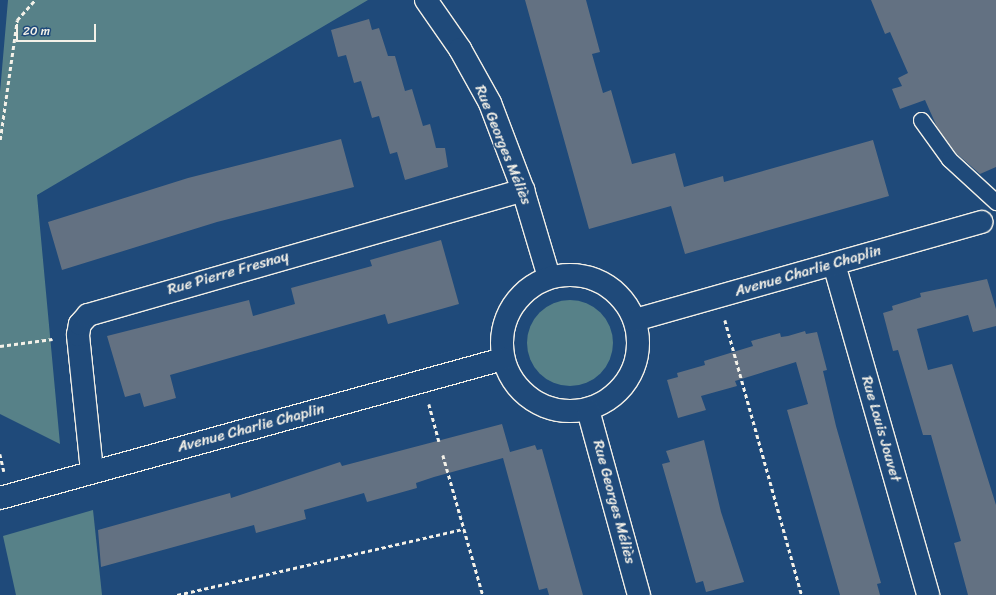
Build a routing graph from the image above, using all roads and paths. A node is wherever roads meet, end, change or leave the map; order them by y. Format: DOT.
graph roads {
  1 [pos="35,0"];
  2 [pos="426,0"];
  3 [pos="921,120"];
  4 [pos="0,140"];
  5 [pos="523,190"];
  6 [pos="996,202"];
  7 [pos="981,222"];
  8 [pos="834,264"];
  9 [pos="549,277"];
  10 [pos="718,296"];
  11 [pos="635,320"];
  12 [pos="78,335"];
  13 [pos="0,346"];
  14 [pos="503,359"];
  15 [pos="423,381"];
  16 [pos="588,410"];
  17 [pos="439,442"];
  18 [pos="443,455"];
  19 [pos="92,471"];
  20 [pos="0,498"];
  21 [pos="464,528"];
  22 [pos="177,595"];
  23 [pos="483,595"];
  24 [pos="639,595"];
  25 [pos="802,595"];
  26 [pos="928,595"];
  1 -- 4 [label="path"];
  2 -- 5 [label="street, Rue Georges Méliès"];
  3 -- 6 [label="lane"];
  5 -- 9 [label="street, Rue Georges Méliès"];
  5 -- 12 [label="street, Rue Pierre Fresnay"];
  7 -- 8 [label="street, Avenue Charlie Chaplin"];
  8 -- 10 [label="street, Avenue Charlie Chaplin"];
  8 -- 26 [label="street, Rue Louis Jouvet"];
  9 -- 11 [label="street"];
  9 -- 14 [label="street"];
  10 -- 11 [label="street, Avenue Charlie Chaplin"];
  10 -- 25 [label="path"];
  11 -- 16 [label="street"];
  12 -- 13 [label="path"];
  12 -- 19 [label="street, Rue Pierre Fresnay"];
  14 -- 15 [label="street, Avenue Charlie Chaplin"];
  14 -- 16 [label="street"];
  15 -- 17 [label="path"];
  15 -- 19 [label="street, Avenue Charlie Chaplin"];
  16 -- 24 [label="street, Rue Georges Méliès"];
  18 -- 21 [label="path"];
  19 -- 20 [label="street, Avenue Charlie Chaplin"];
  21 -- 22 [label="path"];
  21 -- 23 [label="path"];
}
